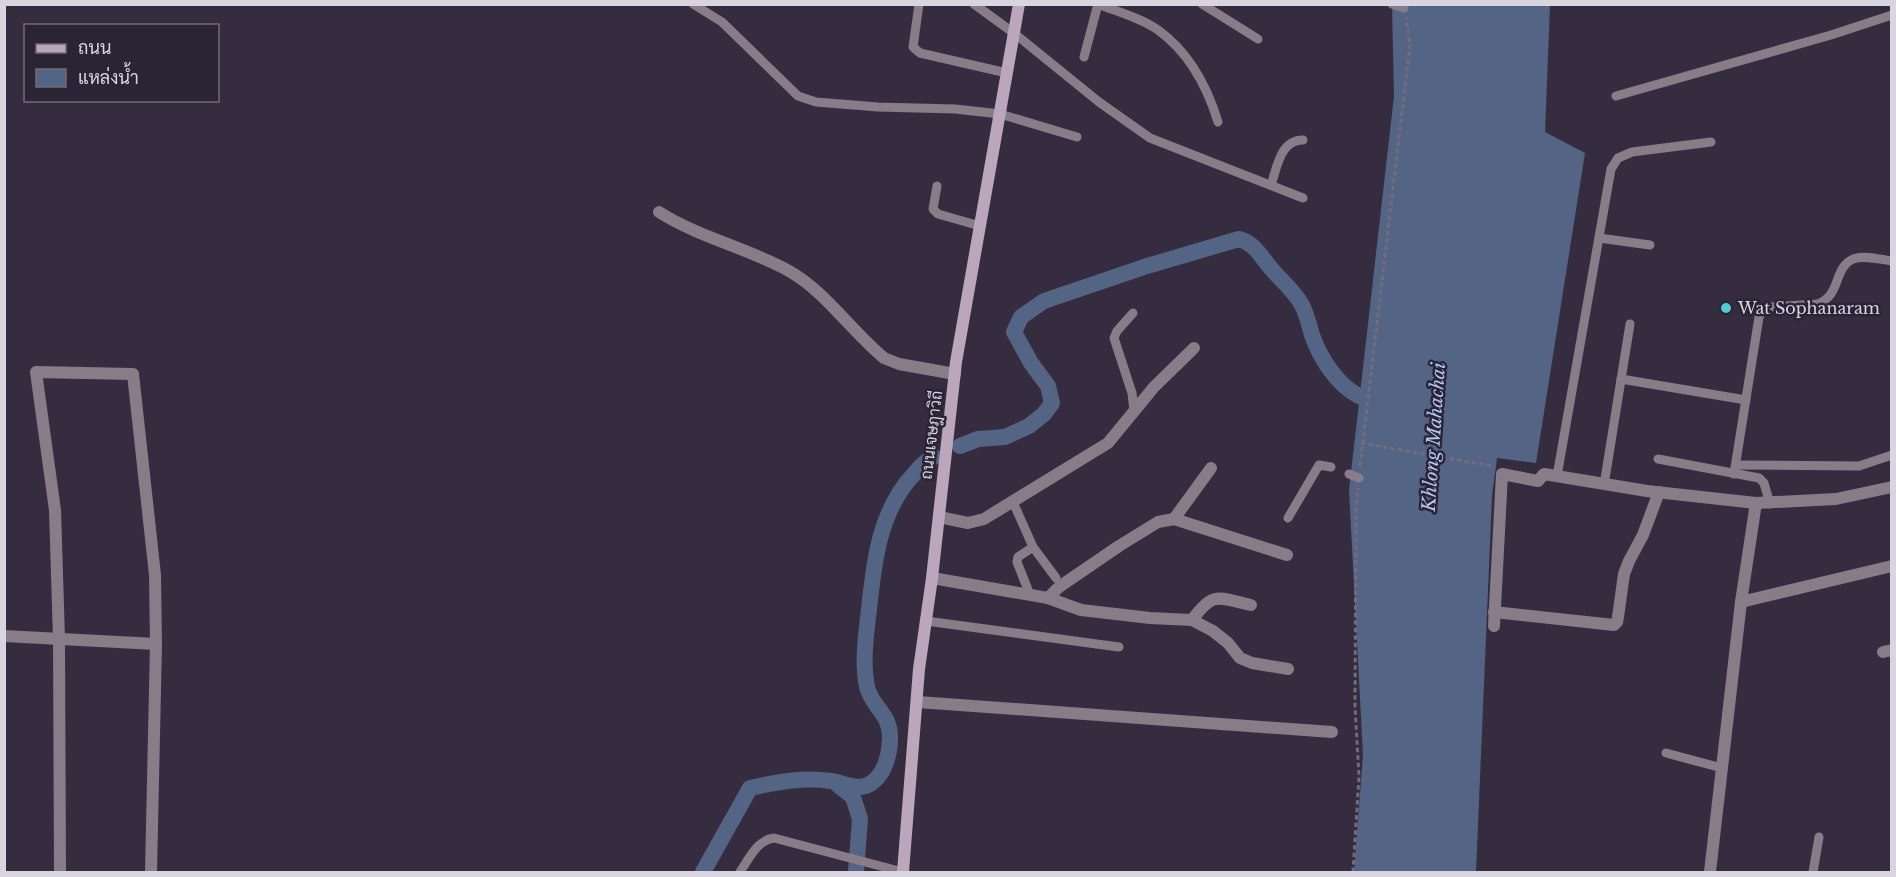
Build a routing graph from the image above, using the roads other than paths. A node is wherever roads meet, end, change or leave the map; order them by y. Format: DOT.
graph roads {
  1 [pos="693,4"];
  2 [pos="919,4"];
  3 [pos="974,4"];
  4 [pos="1019,4"];
  5 [pos="1098,4"];
  6 [pos="1202,4"];
  7 [pos="1392,4"];
  8 [pos="1404,8"];
  9 [pos="1892,15"];
  10 [pos="1015,34"];
  11 [pos="1258,39"];
  12 [pos="1084,57"];
  13 [pos="1007,73"];
  14 [pos="1616,96"];
  15 [pos="1000,114"];
  16 [pos="1218,122"];
  17 [pos="1077,137"];
  18 [pos="1303,140"];
  19 [pos="1711,142"];
  20 [pos="937,186"];
  21 [pos="1271,186"];
  22 [pos="1303,198"];
  23 [pos="659,212"];
  24 [pos="980,226"];
  25 [pos="1599,238"];
  26 [pos="1650,245"];
  27 [pos="1892,261"];
  28 [pos="1133,313"];
  29 [pos="1630,324"];
  30 [pos="1194,348"];
  31 [pos="955,374"];
  32 [pos="1621,379"];
  33 [pos="1746,400"];
  34 [pos="1134,411"];
  35 [pos="1892,455"];
  36 [pos="1658,459"];
  37 [pos="1331,467"];
  38 [pos="1211,468"];
  39 [pos="1735,470"];
  40 [pos="1557,476"];
  41 [pos="1604,485"];
  42 [pos="1892,487"];
  43 [pos="1659,492"];
  44 [pos="1013,502"];
  45 [pos="1756,503"];
  46 [pos="1770,504"];
  47 [pos="939,517"];
  48 [pos="1288,518"];
  49 [pos="1174,519"];
  50 [pos="1033,547"];
  51 [pos="1287,555"];
  52 [pos="1892,566"];
  53 [pos="932,578"];
  54 [pos="1056,578"];
  55 [pos="1030,595"];
  56 [pos="1048,598"];
  57 [pos="1741,602"];
  58 [pos="1251,605"];
  59 [pos="1494,612"];
  60 [pos="1192,620"];
  61 [pos="926,621"];
  62 [pos="1494,626"];
  63 [pos="4,636"];
  64 [pos="59,639"];
  65 [pos="156,644"];
  66 [pos="1119,647"];
  67 [pos="1288,669"];
  68 [pos="918,702"];
  69 [pos="1332,732"];
  70 [pos="1666,753"];
  71 [pos="1722,768"];
  72 [pos="1819,837"];
  73 [pos="903,872"];
  74 [pos="60,873"];
  75 [pos="151,873"];
  76 [pos="740,873"];
  77 [pos="1710,873"];
  78 [pos="1814,873"];
  1 -- 15 [label="lane"];
  2 -- 13 [label="lane"];
  3 -- 10 [label="lane"];
  4 -- 10 [label="street, ถนนเจษฎาวิถี"];
  5 -- 12 [label="lane"];
  5 -- 16 [label="lane"];
  6 -- 11 [label="lane"];
  7 -- 8 [label="lane"];
  9 -- 14 [label="lane"];
  10 -- 13 [label="street, ถนนเจษฎาวิถี"];
  10 -- 21 [label="lane"];
  13 -- 15 [label="street, ถนนเจษฎาวิถี"];
  15 -- 17 [label="lane"];
  15 -- 24 [label="street, ถนนเจษฎาวิถี"];
  18 -- 21 [label="lane"];
  19 -- 25 [label="lane"];
  20 -- 24 [label="lane"];
  21 -- 22 [label="lane"];
  23 -- 31 [label="street"];
  24 -- 31 [label="street, ถนนเจษฎาวิถี"];
  25 -- 26 [label="lane"];
  25 -- 40 [label="lane"];
  27 -- 33 [label="lane"];
  28 -- 34 [label="lane"];
  29 -- 32 [label="lane"];
  30 -- 34 [label="street"];
  31 -- 47 [label="street, ถนนเจษฎาวิถี"];
  32 -- 33 [label="lane"];
  32 -- 41 [label="lane"];
  33 -- 39 [label="lane"];
  34 -- 44 [label="street"];
  35 -- 39 [label="lane"];
  36 -- 39 [label="lane"];
  37 -- 48 [label="lane"];
  38 -- 49 [label="street"];
  39 -- 46 [label="lane"];
  40 -- 41 [label="street"];
  40 -- 59 [label="street"];
  41 -- 43 [label="street"];
  42 -- 46 [label="street"];
  43 -- 45 [label="street"];
  43 -- 59 [label="street"];
  44 -- 47 [label="street"];
  44 -- 50 [label="lane"];
  45 -- 46 [label="street"];
  45 -- 57 [label="street"];
  47 -- 53 [label="street, ถนนเจษฎาวิถี"];
  49 -- 51 [label="street"];
  49 -- 56 [label="street"];
  50 -- 54 [label="lane"];
  50 -- 55 [label="lane"];
  52 -- 57 [label="street"];
  53 -- 55 [label="street"];
  53 -- 61 [label="street, ถนนเจษฎาวิถี"];
  55 -- 56 [label="street"];
  56 -- 60 [label="street"];
  57 -- 71 [label="street"];
  58 -- 60 [label="street"];
  59 -- 62 [label="street"];
  60 -- 67 [label="street"];
  61 -- 66 [label="lane"];
  61 -- 68 [label="street, ถนนเจษฎาวิถี"];
  63 -- 64 [label="street"];
  64 -- 65 [label="street"];
  64 -- 65 [label="street"];
  64 -- 74 [label="street"];
  65 -- 75 [label="street"];
  68 -- 69 [label="street"];
  68 -- 73 [label="street, ถนนเจษฎาวิถี"];
  70 -- 71 [label="lane"];
  71 -- 77 [label="street"];
  72 -- 78 [label="lane"];
  73 -- 76 [label="lane"];
}
